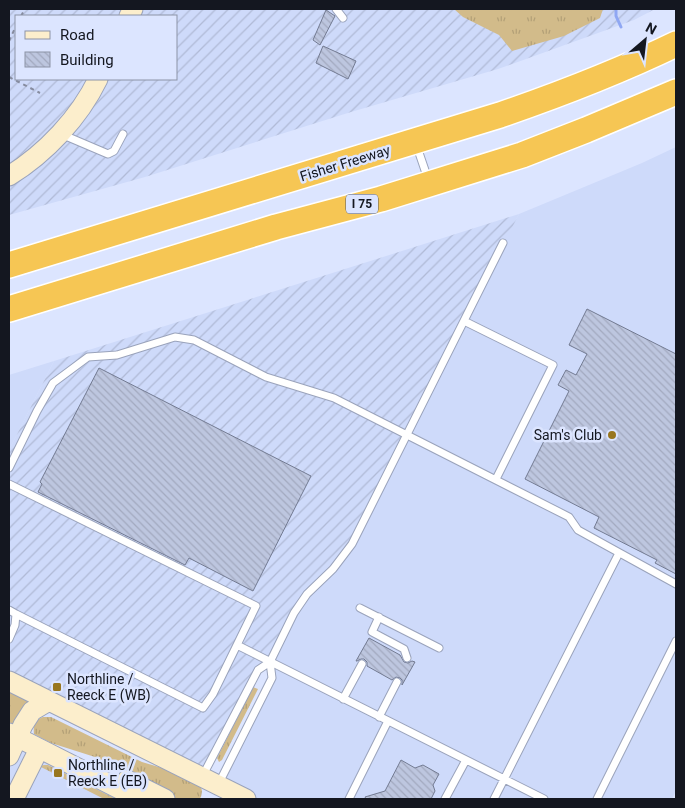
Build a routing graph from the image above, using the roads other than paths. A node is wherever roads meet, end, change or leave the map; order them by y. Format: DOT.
graph roads {
  1 [pos="336,9"];
  2 [pos="343,18"];
  3 [pos="676,44"];
  4 [pos="97,80"];
  5 [pos="676,92"];
  6 [pos="59,134"];
  7 [pos="123,134"];
  8 [pos="414,142"];
  9 [pos="9,176"];
  10 [pos="430,184"];
  11 [pos="149,223"];
  12 [pos="503,243"];
  13 [pos="9,248"];
  14 [pos="157,264"];
  15 [pos="9,266"];
  16 [pos="9,309"];
  17 [pos="464,321"];
  18 [pos="9,325"];
  19 [pos="406,435"];
  20 [pos="9,468"];
  21 [pos="496,479"];
  22 [pos="9,484"];
  23 [pos="619,553"];
  24 [pos="676,584"];
  25 [pos="360,608"];
  26 [pos="9,610"];
  27 [pos="16,614"];
  28 [pos="379,617"];
  29 [pos="9,639"];
  30 [pos="676,641"];
  31 [pos="237,645"];
  32 [pos="439,648"];
  33 [pos="407,658"];
  34 [pos="270,662"];
  35 [pos="362,664"];
  36 [pos="9,681"];
  37 [pos="396,682"];
  38 [pos="343,699"];
  39 [pos="49,701"];
  40 [pos="380,717"];
  41 [pos="388,721"];
  42 [pos="13,736"];
  43 [pos="46,752"];
  44 [pos="9,756"];
  45 [pos="466,760"];
  46 [pos="505,780"];
  47 [pos="210,787"];
  48 [pos="14,799"];
  49 [pos="139,799"];
  50 [pos="165,799"];
  51 [pos="246,799"];
  52 [pos="348,799"];
  53 [pos="446,799"];
  54 [pos="494,799"];
  55 [pos="544,799"];
  56 [pos="597,799"];
  1 -- 2 [label="lane"];
  3 -- 8 [label="highway, Fisher Freeway"];
  4 -- 6 [label="main road"];
  5 -- 10 [label="highway, I 75"];
  6 -- 7 [label="lane"];
  6 -- 9 [label="main road"];
  8 -- 10 [label="lane"];
  8 -- 11 [label="highway, Fisher Freeway"];
  10 -- 14 [label="highway, I 75"];
  11 -- 13 [label="highway"];
  11 -- 15 [label="highway, Fisher Freeway"];
  12 -- 17 [label="lane"];
  14 -- 16 [label="highway, I 75"];
  14 -- 18 [label="highway"];
  17 -- 19 [label="lane"];
  17 -- 21 [label="lane"];
  19 -- 20 [label="lane"];
  19 -- 21 [label="lane"];
  19 -- 34 [label="lane"];
  21 -- 23 [label="lane"];
  22 -- 31 [label="lane"];
  23 -- 24 [label="lane"];
  23 -- 46 [label="lane"];
  25 -- 28 [label="lane"];
  26 -- 27 [label="lane"];
  27 -- 29 [label="lane"];
  27 -- 31 [label="lane"];
  28 -- 32 [label="lane"];
  28 -- 33 [label="lane"];
  30 -- 56 [label="lane"];
  31 -- 34 [label="lane"];
  34 -- 38 [label="lane"];
  34 -- 47 [label="lane"];
  34 -- 47 [label="lane"];
  35 -- 38 [label="lane"];
  36 -- 39 [label="main road"];
  37 -- 40 [label="lane"];
  38 -- 40 [label="lane"];
  39 -- 42 [label="main road"];
  39 -- 47 [label="main road"];
  40 -- 41 [label="lane"];
  41 -- 45 [label="lane"];
  41 -- 52 [label="lane"];
  42 -- 43 [label="main road"];
  42 -- 44 [label="main road"];
  43 -- 48 [label="main road"];
  43 -- 49 [label="main road"];
  43 -- 50 [label="main road"];
  45 -- 46 [label="lane"];
  45 -- 53 [label="lane"];
  46 -- 54 [label="lane"];
  46 -- 55 [label="lane"];
  47 -- 51 [label="main road"];
}
